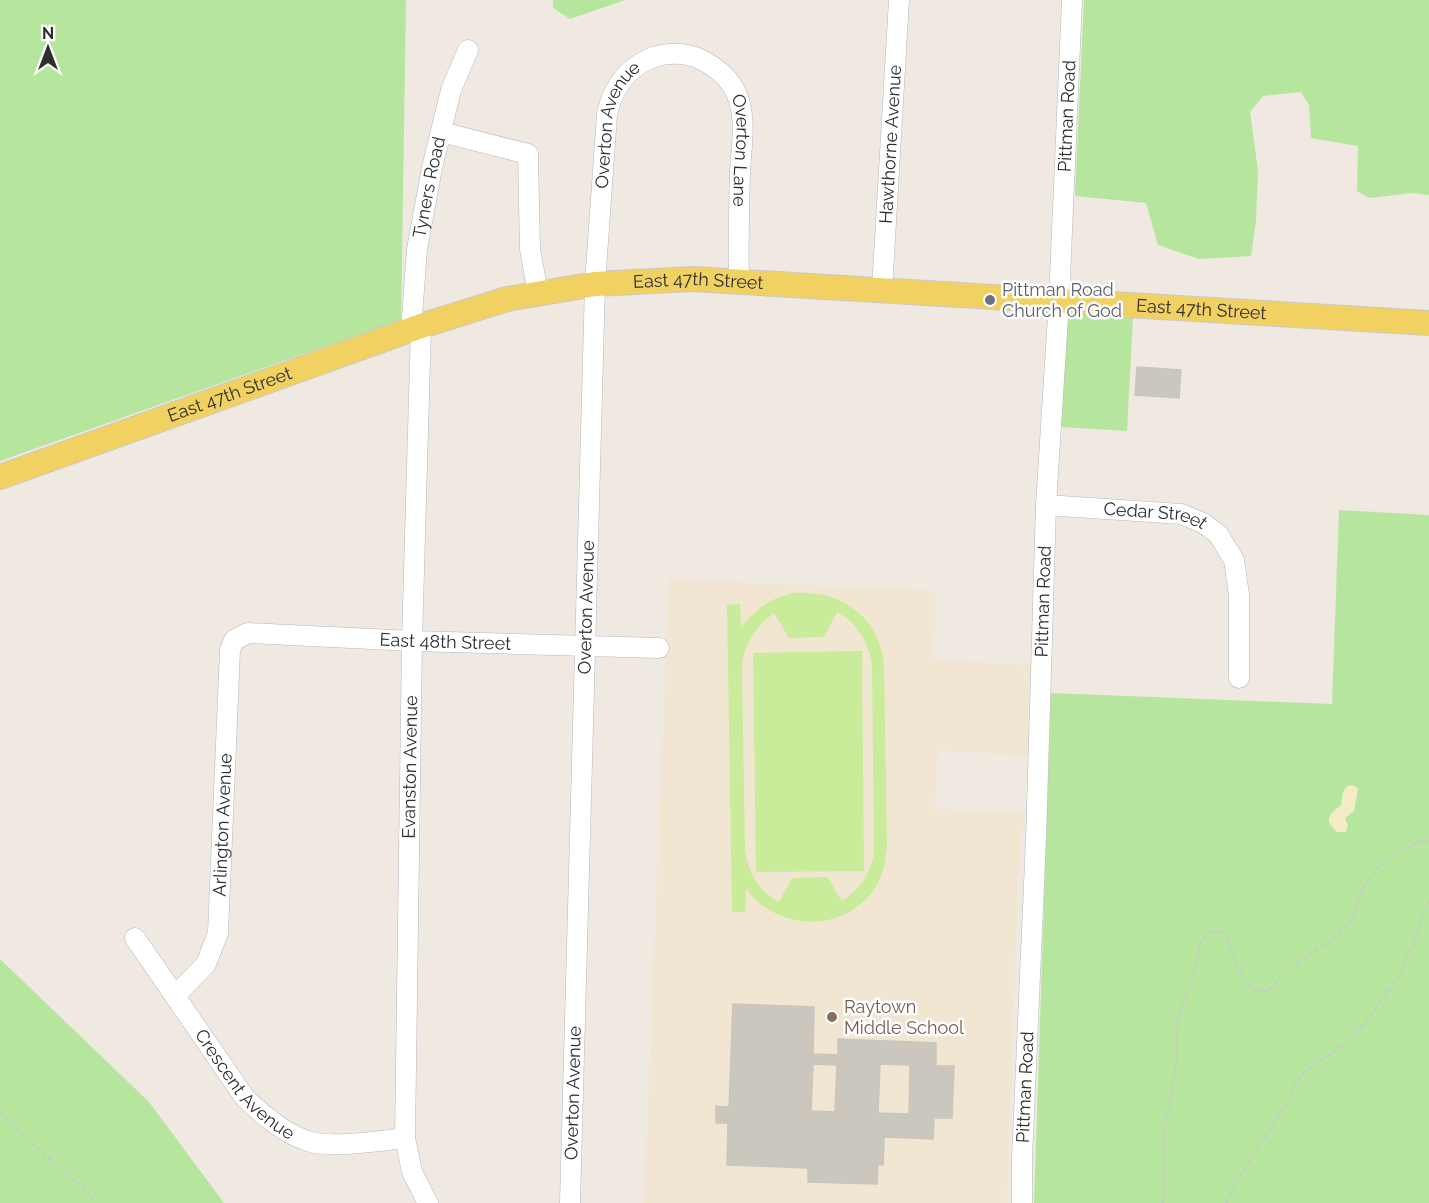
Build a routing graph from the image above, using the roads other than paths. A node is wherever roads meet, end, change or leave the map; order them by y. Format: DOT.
graph roads {
  1 [pos="899,0"];
  2 [pos="1072,0"];
  3 [pos="468,50"];
  4 [pos="676,54"];
  5 [pos="441,132"];
  6 [pos="739,282"];
  7 [pos="595,284"];
  8 [pos="882,290"];
  9 [pos="538,294"];
  10 [pos="1059,301"];
  11 [pos="1429,323"];
  12 [pos="416,328"];
  13 [pos="0,477"];
  14 [pos="1047,505"];
  15 [pos="234,640"];
  16 [pos="412,641"];
  17 [pos="585,646"];
  18 [pos="659,648"];
  19 [pos="1239,678"];
  20 [pos="135,938"];
  21 [pos="176,996"];
  22 [pos="405,1138"];
  23 [pos="428,1203"];
  24 [pos="570,1203"];
  25 [pos="1022,1203"];
  1 -- 8 [label="street, Hawthorne Avenue"];
  2 -- 10 [label="street, Pittman Road"];
  3 -- 5 [label="street, Tyners Road"];
  4 -- 6 [label="street, Overton Lane"];
  4 -- 7 [label="street, Overton Avenue"];
  5 -- 9 [label="street"];
  5 -- 12 [label="street, Tyners Road"];
  6 -- 7 [label="main road, East 47th Street"];
  6 -- 8 [label="main road, East 47th Street"];
  7 -- 9 [label="main road, East 47th Street"];
  7 -- 17 [label="street, Overton Avenue"];
  8 -- 10 [label="main road, East 47th Street"];
  9 -- 12 [label="main road, East 47th Street"];
  10 -- 11 [label="main road, East 47th Street"];
  10 -- 14 [label="street, Pittman Road"];
  12 -- 13 [label="main road, East 47th Street"];
  12 -- 16 [label="street, Evanston Avenue"];
  14 -- 19 [label="street, Cedar Street"];
  14 -- 25 [label="street, Pittman Road"];
  15 -- 16 [label="street, East 48th Street"];
  15 -- 21 [label="street, Arlington Avenue"];
  16 -- 17 [label="street, East 48th Street"];
  16 -- 22 [label="street, Evanston Avenue"];
  17 -- 18 [label="street, East 48th Street"];
  17 -- 24 [label="street, Overton Avenue"];
  20 -- 21 [label="street, Crescent Avenue"];
  21 -- 22 [label="street, Crescent Avenue"];
  22 -- 23 [label="street, Evanston Avenue"];
}
